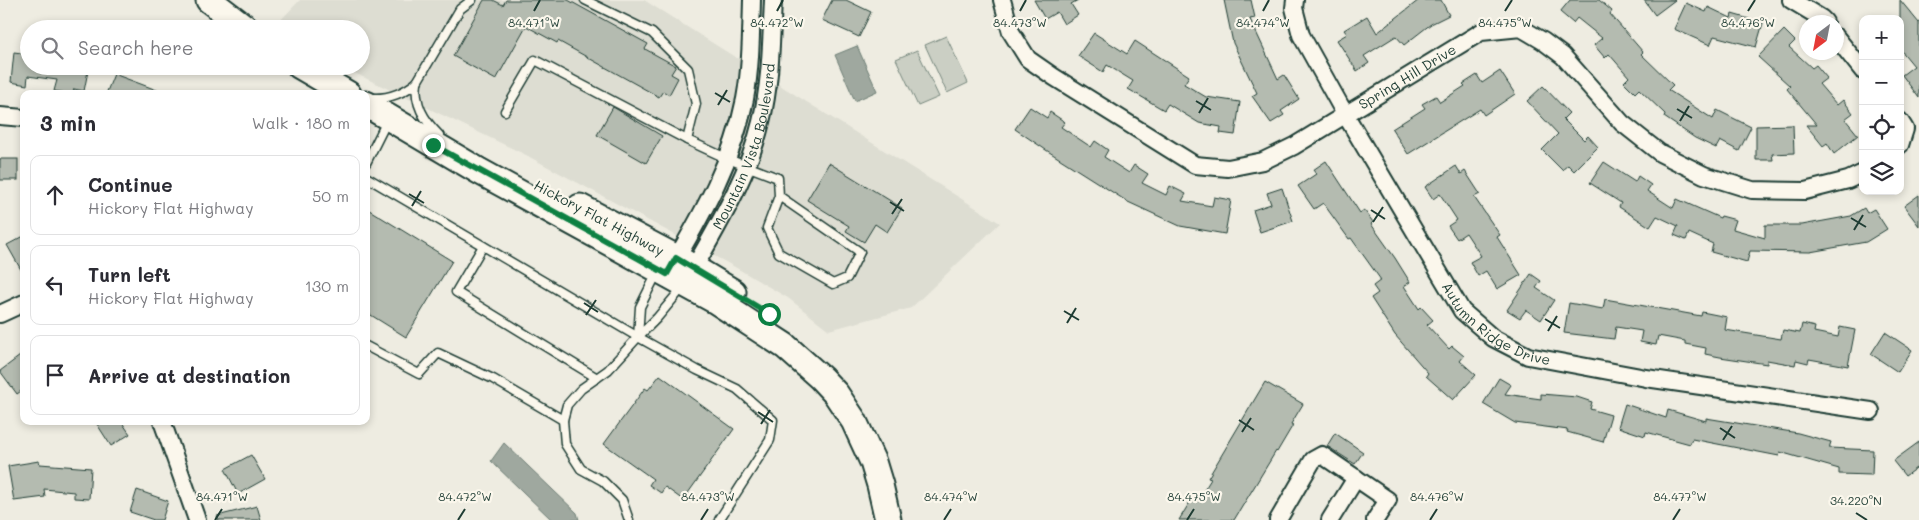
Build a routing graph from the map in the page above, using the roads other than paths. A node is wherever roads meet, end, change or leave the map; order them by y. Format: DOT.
graph roads {
  1 [pos="210,0"];
  2 [pos="472,0"];
  3 [pos="585,0"];
  4 [pos="752,0"];
  5 [pos="773,0"];
  6 [pos="1002,0"];
  7 [pos="1295,0"];
  8 [pos="1791,0"];
  9 [pos="1816,15"];
  10 [pos="236,20"];
  11 [pos="1844,47"];
  12 [pos="1859,66"];
  13 [pos="315,75"];
  14 [pos="418,82"];
  15 [pos="341,90"];
  16 [pos="376,108"];
  17 [pos="505,111"];
  18 [pos="1345,114"];
  19 [pos="0,116"];
  20 [pos="20,118"];
  21 [pos="439,136"];
  22 [pos="687,140"];
  23 [pos="370,156"];
  24 [pos="728,159"];
  25 [pos="746,166"];
  26 [pos="1859,175"];
  27 [pos="370,179"];
  28 [pos="779,196"];
  29 [pos="483,246"];
  30 [pos="677,271"];
  31 [pos="20,305"];
  32 [pos="0,314"];
  33 [pos="638,337"];
  34 [pos="370,348"];
  35 [pos="597,378"];
  36 [pos="1871,411"];
  37 [pos="563,420"];
  38 [pos="163,425"];
  39 [pos="1356,478"];
  40 [pos="197,520"];
  41 [pos="629,520"];
  42 [pos="719,520"];
  43 [pos="888,520"];
  44 [pos="904,520"];
  45 [pos="1278,520"];
  46 [pos="1330,520"];
  47 [pos="1375,520"];
  1 -- 10 [label="main road"];
  2 -- 14 [label="lane"];
  3 -- 22 [label="lane"];
  4 -- 24 [label="street, Mountain Vista Boulevard"];
  5 -- 25 [label="street, Mountain Vista Boulevard"];
  6 -- 18 [label="street, Spring Hill Drive"];
  7 -- 18 [label="street, Autumn Ridge Drive"];
  8 -- 9 [label="street"];
  11 -- 12 [label="street"];
  13 -- 15 [label="main road"];
  14 -- 16 [label="lane"];
  14 -- 21 [label="lane"];
  16 -- 21 [label="main road, Hickory Flat Highway"];
  16 -- 23 [label="lane"];
  16 -- 30 [label="main road, Hickory Flat Highway"];
  17 -- 22 [label="lane"];
  18 -- 26 [label="street, Spring Hill Drive"];
  18 -- 36 [label="street, Autumn Ridge Drive"];
  19 -- 20 [label="street"];
  21 -- 30 [label="main road, Hickory Flat Highway"];
  22 -- 24 [label="lane"];
  24 -- 25 [label="lane"];
  24 -- 30 [label="street, Mountain Vista Boulevard"];
  25 -- 28 [label="lane"];
  25 -- 30 [label="street, Mountain Vista Boulevard"];
  27 -- 29 [label="lane"];
  28 -- 28 [label="lane"];
  29 -- 33 [label="lane"];
  29 -- 35 [label="lane"];
  30 -- 33 [label="lane"];
  30 -- 33 [label="lane"];
  30 -- 43 [label="main road, Hickory Flat Highway"];
  30 -- 44 [label="main road, Hickory Flat Highway"];
  31 -- 32 [label="street"];
  33 -- 35 [label="lane"];
  33 -- 42 [label="lane"];
  34 -- 37 [label="lane"];
  35 -- 37 [label="lane"];
  37 -- 41 [label="lane"];
  38 -- 40 [label="street"];
  39 -- 45 [label="street"];
  39 -- 46 [label="street"];
  39 -- 47 [label="street"];
}
